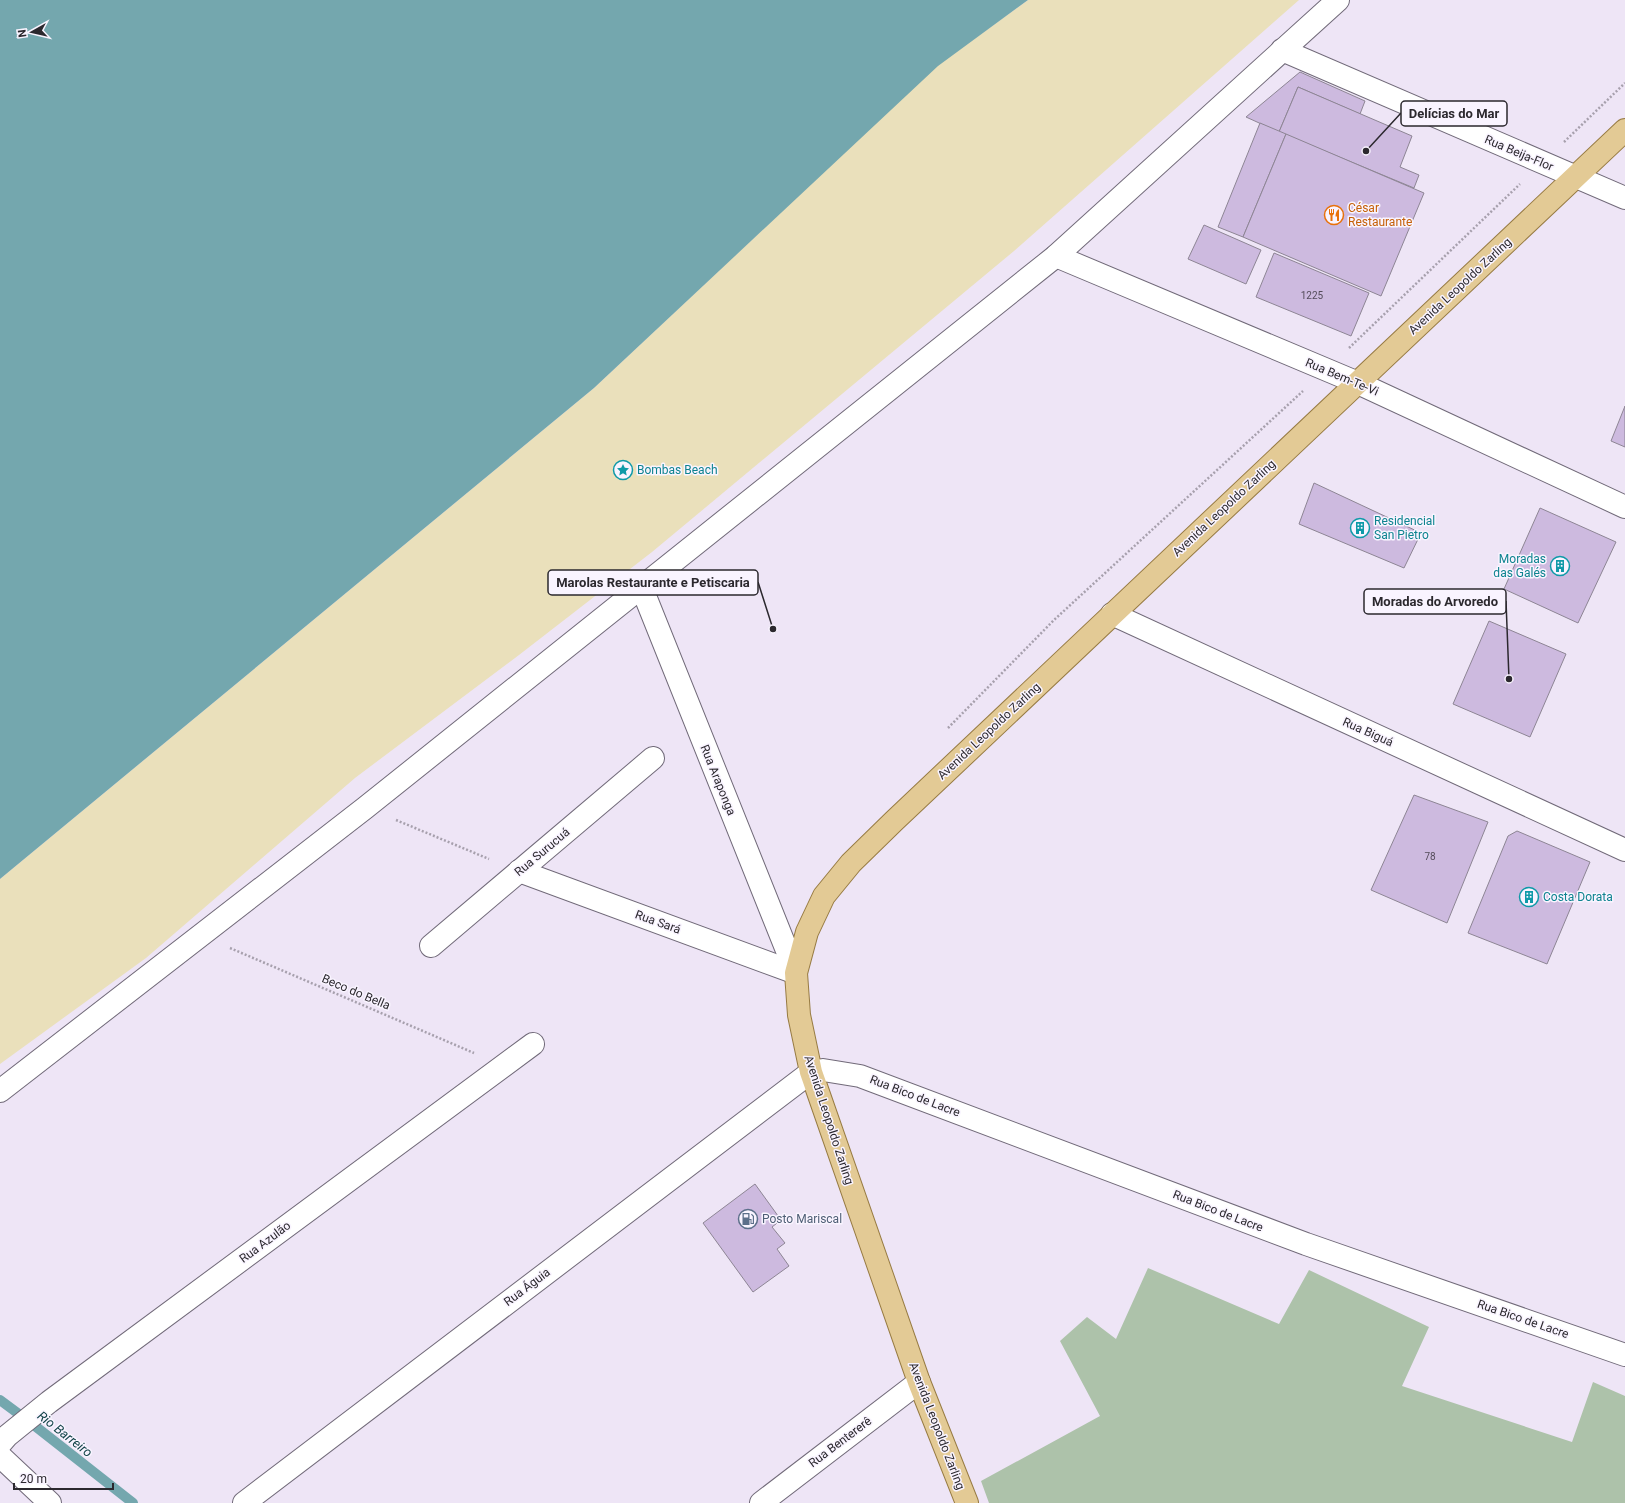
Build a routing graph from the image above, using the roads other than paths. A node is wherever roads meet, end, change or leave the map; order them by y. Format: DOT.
graph roads {
  1 [pos="1338,0"];
  2 [pos="1282,50"];
  3 [pos="1625,130"];
  4 [pos="1575,177"];
  5 [pos="1625,198"];
  6 [pos="1056,256"];
  7 [pos="1358,382"];
  8 [pos="1625,507"];
  9 [pos="641,586"];
  10 [pos="1112,614"];
  11 [pos="652,758"];
  12 [pos="1625,850"];
  13 [pos="519,871"];
  14 [pos="431,946"];
  15 [pos="796,973"];
  16 [pos="533,1044"];
  17 [pos="811,1072"];
  18 [pos="0,1091"];
  19 [pos="1625,1355"];
  20 [pos="919,1382"];
  21 [pos="2,1446"];
  22 [pos="50,1503"];
  23 [pos="244,1503"];
  24 [pos="761,1503"];
  25 [pos="967,1503"];
  1 -- 2 [label="street"];
  2 -- 4 [label="street, Rua Beija-Flor"];
  2 -- 6 [label="street"];
  3 -- 4 [label="main road, Avenida Leopoldo Zarling"];
  4 -- 5 [label="street, Rua Beija-Flor"];
  4 -- 7 [label="main road, Avenida Leopoldo Zarling"];
  6 -- 7 [label="street, Rua Bem-Te-Vi"];
  6 -- 9 [label="street"];
  7 -- 8 [label="street, Rua Bem-Te-Vi"];
  7 -- 10 [label="main road, Avenida Leopoldo Zarling"];
  9 -- 15 [label="street, Rua Araponga"];
  9 -- 18 [label="street"];
  10 -- 12 [label="street, Rua Biguá"];
  10 -- 15 [label="main road, Avenida Leopoldo Zarling"];
  11 -- 13 [label="street, Rua Surucuá"];
  13 -- 14 [label="street, Rua Surucuá"];
  13 -- 15 [label="street, Rua Sará"];
  15 -- 17 [label="main road, Avenida Leopoldo Zarling"];
  16 -- 21 [label="street, Rua Azulão"];
  17 -- 19 [label="street, Rua Bico de Lacre"];
  17 -- 20 [label="main road, Avenida Leopoldo Zarling"];
  17 -- 23 [label="street, Rua Águia"];
  20 -- 24 [label="street, Rua Bentererê"];
  20 -- 25 [label="main road, Avenida Leopoldo Zarling"];
  21 -- 22 [label="street"];
}
